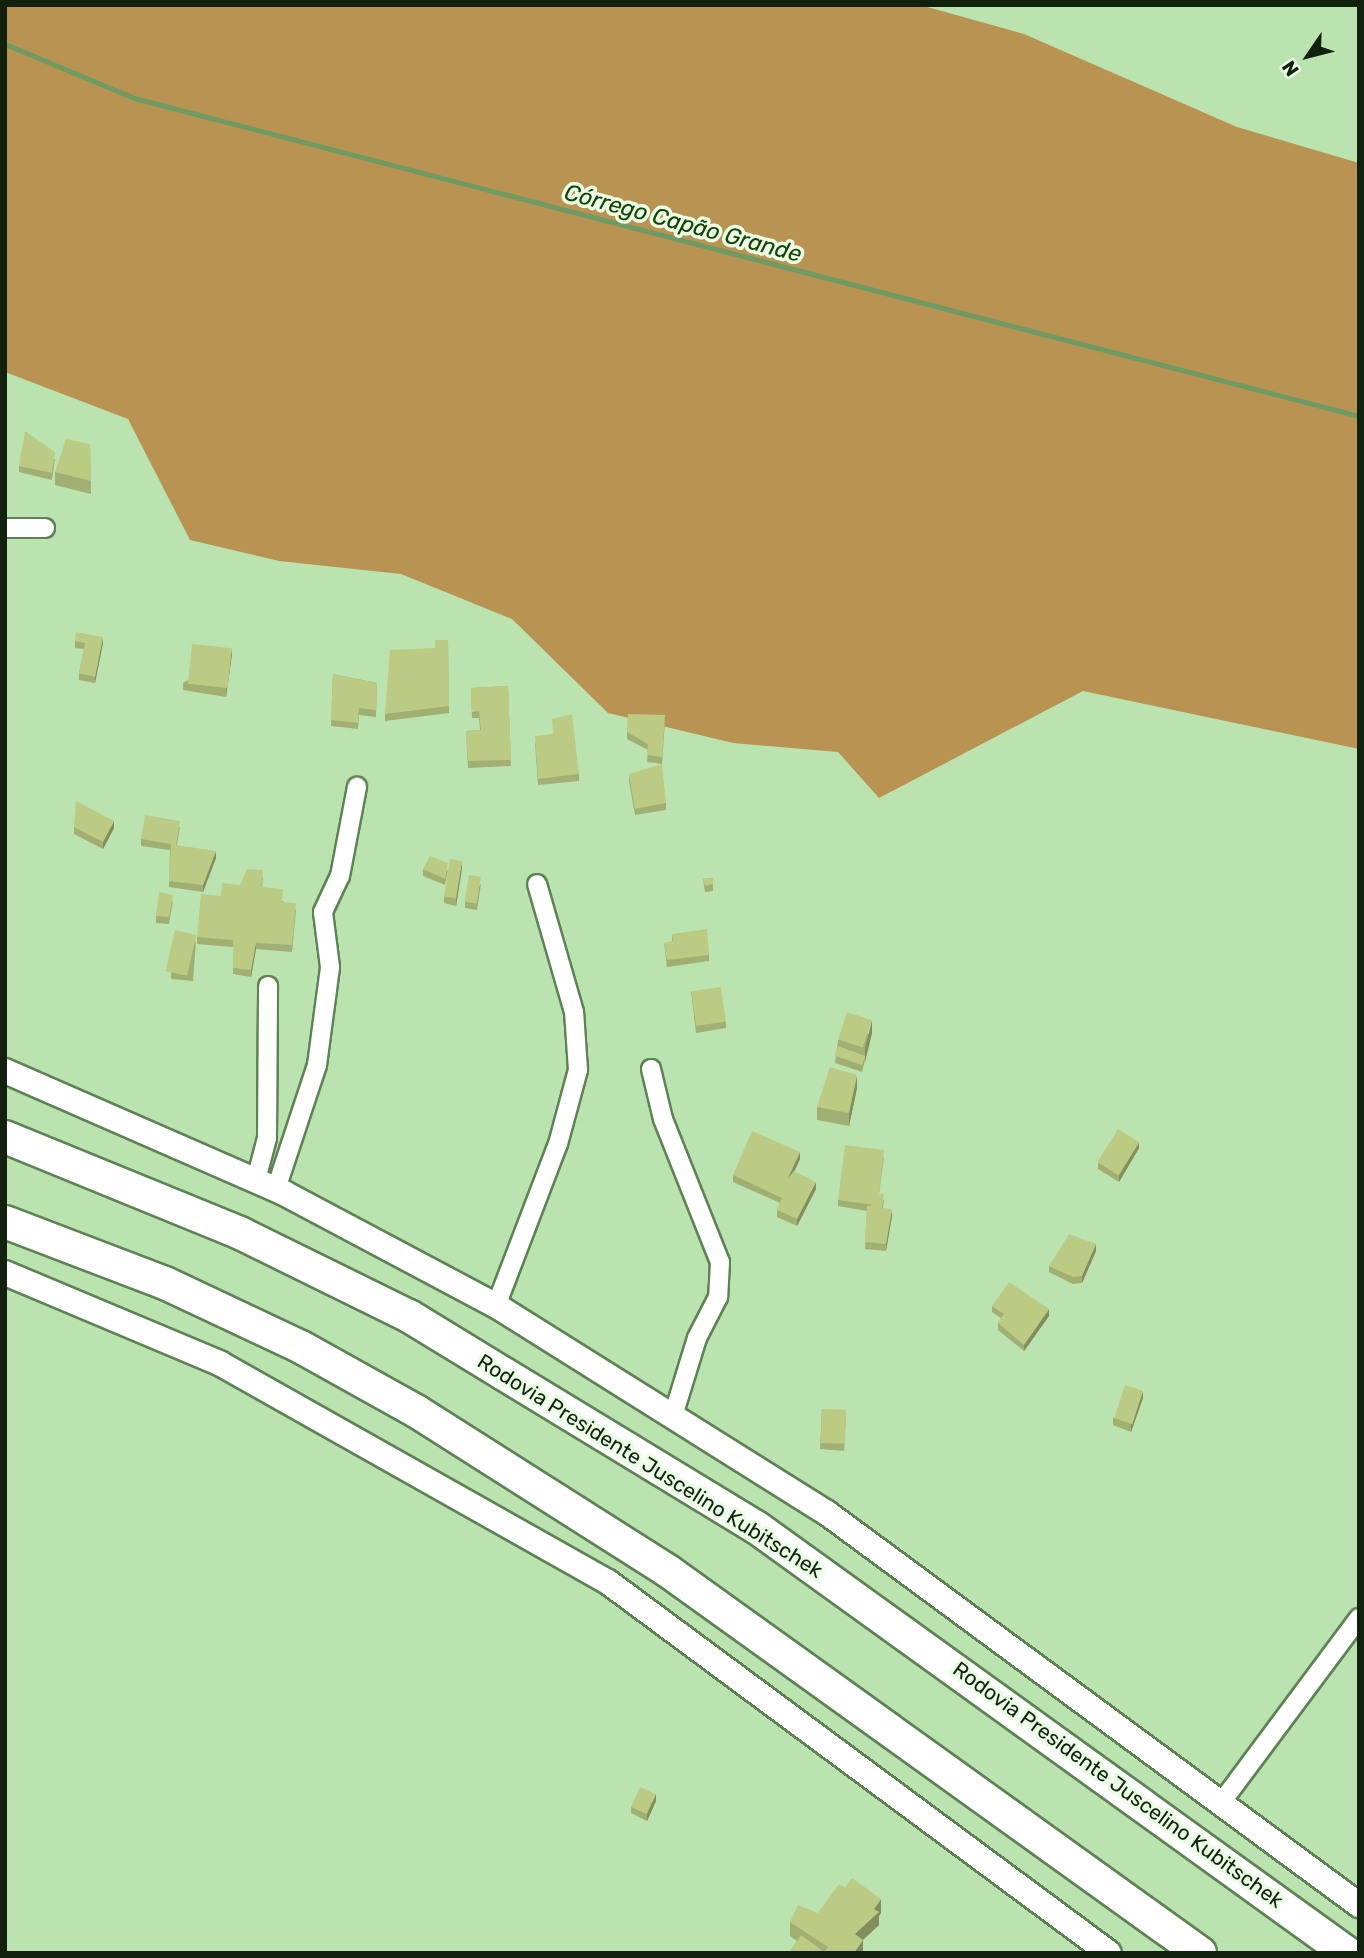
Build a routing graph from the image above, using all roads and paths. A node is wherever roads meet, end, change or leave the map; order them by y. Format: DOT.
graph roads {
  1 [pos="5,528"];
  2 [pos="45,528"];
  3 [pos="357,787"];
  4 [pos="537,884"];
  5 [pos="268,986"];
  6 [pos="651,1069"];
  7 [pos="5,1071"];
  8 [pos="5,1138"];
  9 [pos="266,1184"];
  10 [pos="5,1222"];
  11 [pos="5,1273"];
  12 [pos="496,1306"];
  13 [pos="673,1416"];
  14 [pos="1359,1618"];
  15 [pos="1221,1803"];
  16 [pos="1273,1897"];
  17 [pos="1359,1905"];
  18 [pos="1359,1939"];
  19 [pos="1109,1953"];
  20 [pos="1200,1953"];
  21 [pos="1347,1953"];
  1 -- 2 [label="street"];
  3 -- 9 [label="street"];
  4 -- 12 [label="street"];
  5 -- 9 [label="street"];
  6 -- 13 [label="street"];
  7 -- 9 [label="main road"];
  8 -- 16 [label="highway, Rodovia Presidente Juscelino Kubitschek"];
  9 -- 12 [label="main road"];
  10 -- 20 [label="highway"];
  11 -- 19 [label="main road"];
  12 -- 13 [label="main road"];
  13 -- 15 [label="main road"];
  14 -- 15 [label="street"];
  15 -- 17 [label="main road"];
  16 -- 18 [label="highway"];
  16 -- 21 [label="highway, Rodovia Presidente Juscelino Kubitschek"];
}
